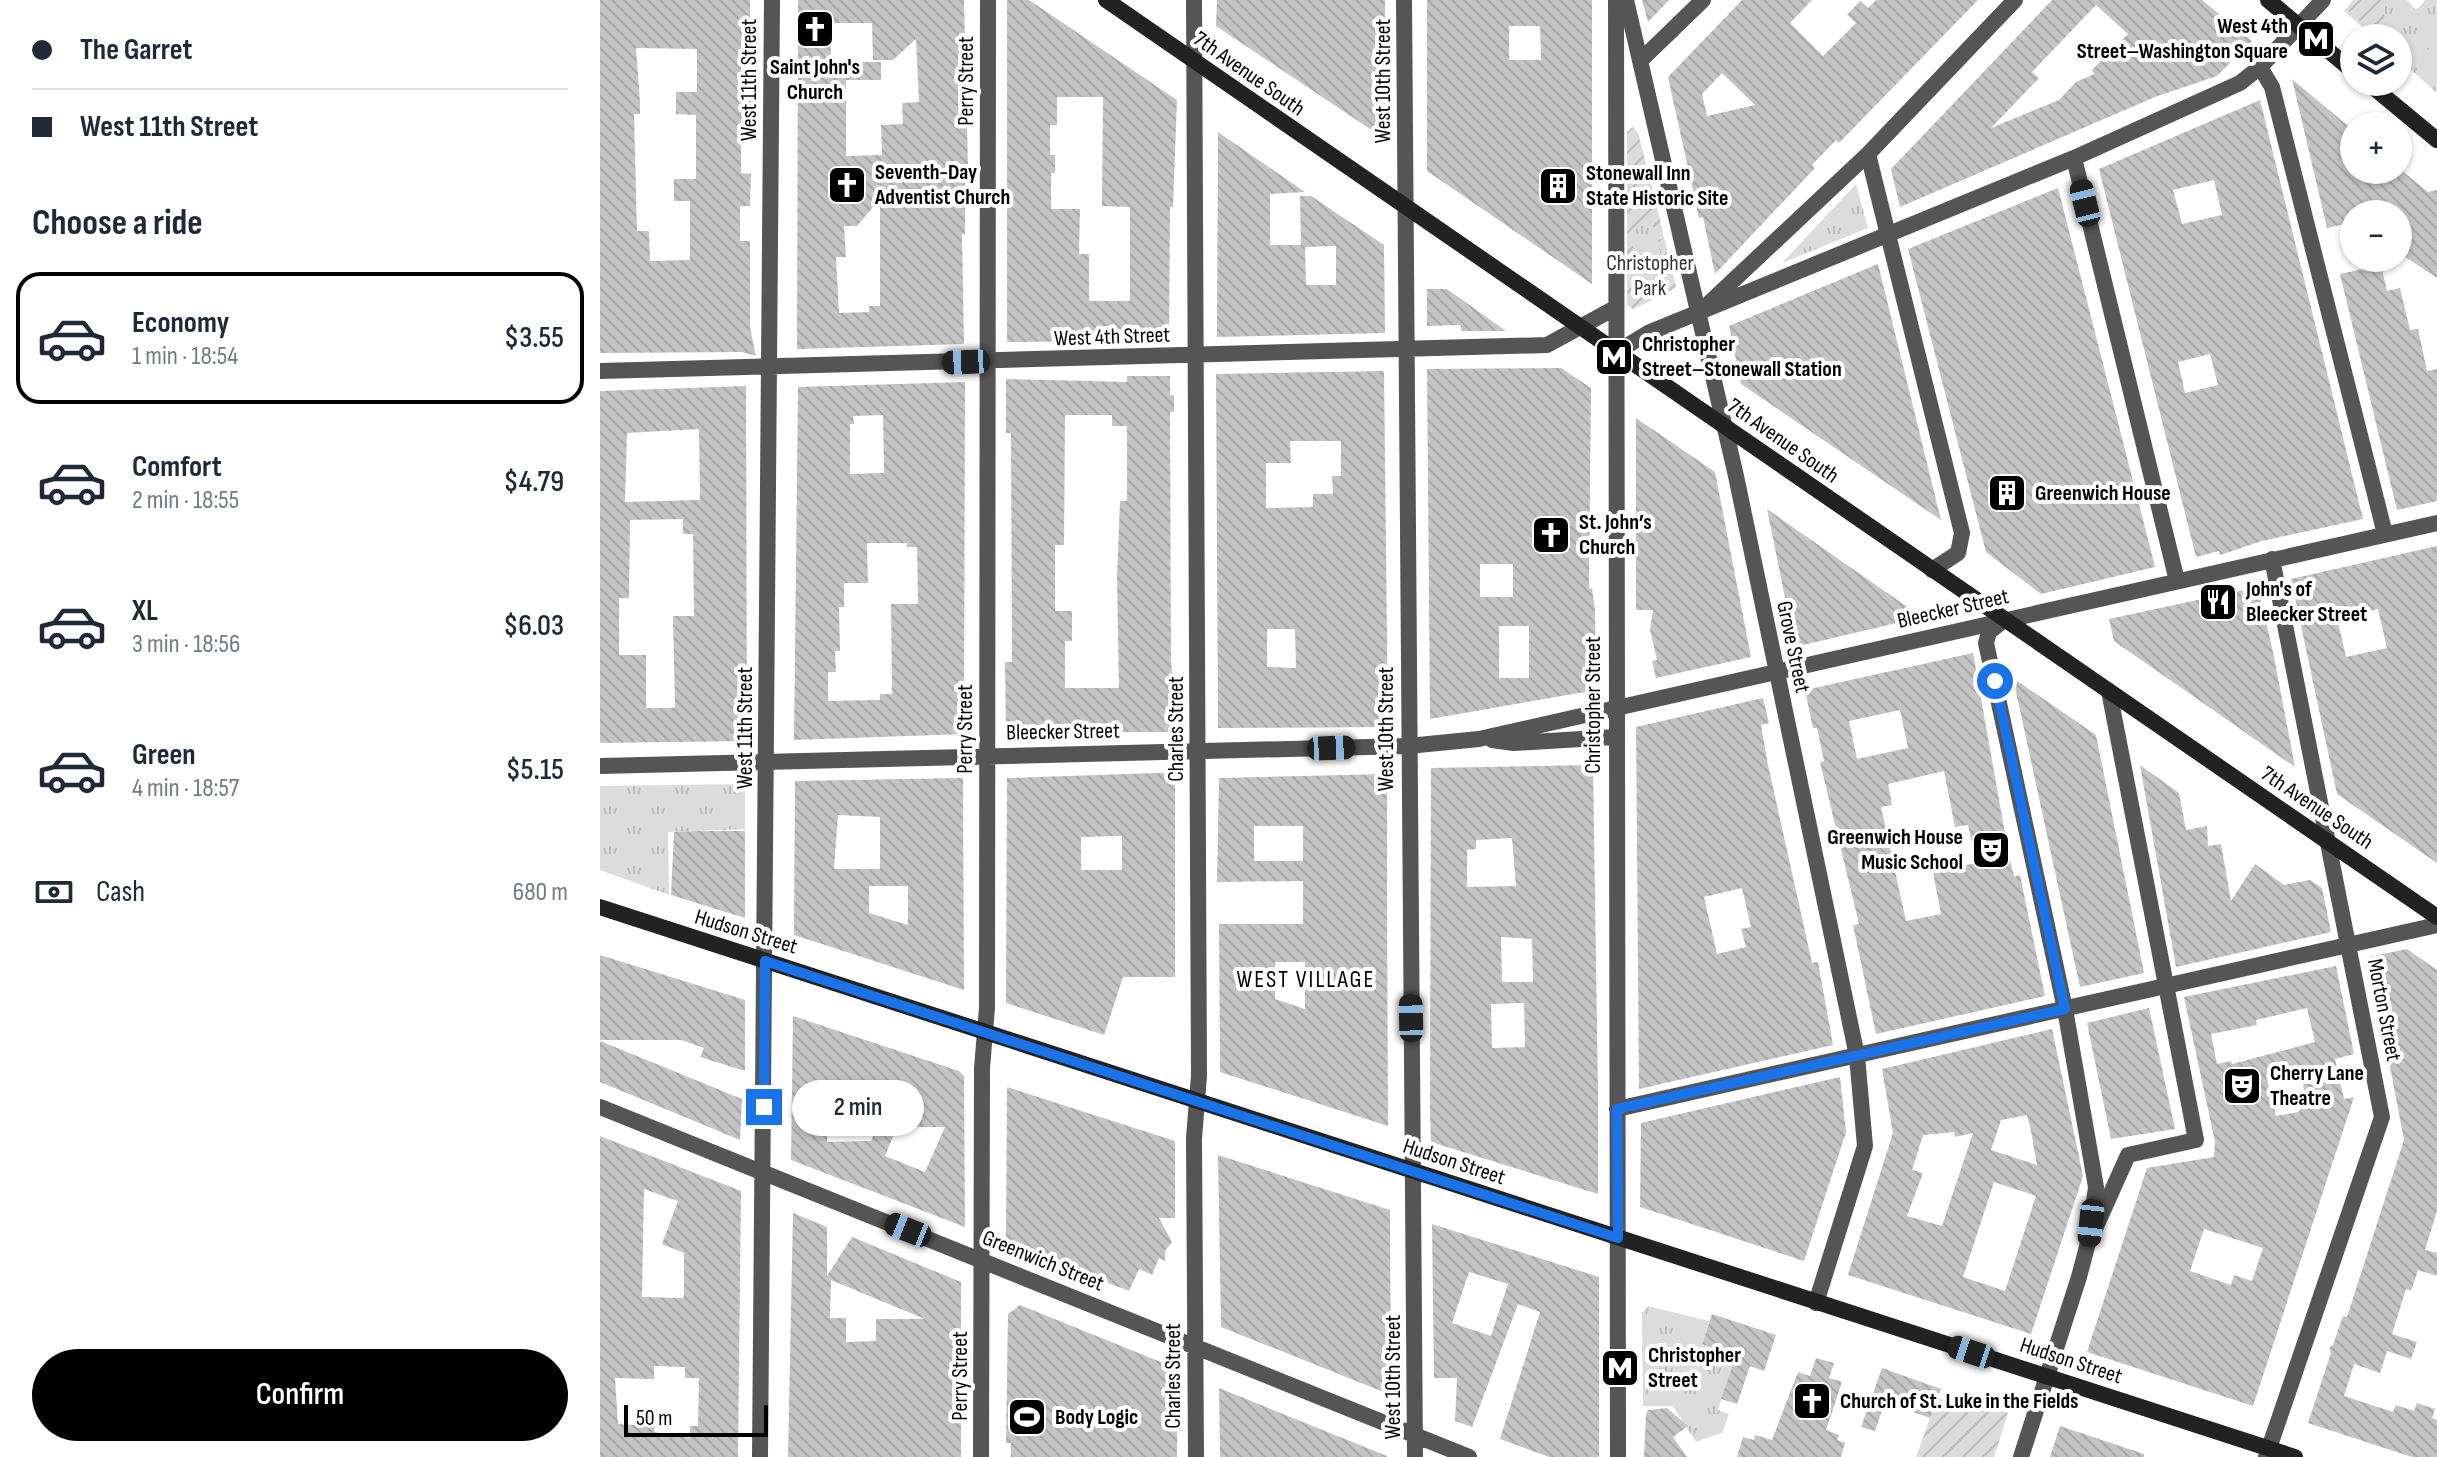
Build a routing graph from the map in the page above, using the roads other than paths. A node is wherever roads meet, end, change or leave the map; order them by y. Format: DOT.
graph roads {
  1 [pos="772,0"];
  2 [pos="988,0"];
  3 [pos="1106,0"];
  4 [pos="1194,0"];
  5 [pos="1404,0"];
  6 [pos="1616,0"];
  7 [pos="1626,0"];
  8 [pos="1703,0"];
  9 [pos="2015,0"];
  10 [pos="2268,0"];
  11 [pos="2323,0"];
  12 [pos="2298,26"];
  13 [pos="2340,60"];
  14 [pos="1640,61"];
  15 [pos="1192,62"];
  16 [pos="2260,67"];
  17 [pos="2384,96"];
  18 [pos="2437,140"];
  19 [pos="1868,154"];
  20 [pos="2074,158"];
  21 [pos="1405,209"];
  22 [pos="1888,236"];
  23 [pos="1615,308"];
  24 [pos="1699,312"];
  25 [pos="1580,329"];
  26 [pos="1406,352"];
  27 [pos="1615,353"];
  28 [pos="1197,356"];
  29 [pos="988,362"];
  30 [pos="769,367"];
  31 [pos="600,371"];
  32 [pos="1725,428"];
  33 [pos="2437,523"];
  34 [pos="2385,534"];
  35 [pos="2272,559"];
  36 [pos="1932,570"];
  37 [pos="2177,581"];
  38 [pos="2005,620"];
  39 [pos="1776,673"];
  40 [pos="2109,691"];
  41 [pos="1614,709"];
  42 [pos="1614,737"];
  43 [pos="1479,739"];
  44 [pos="1408,746"];
  45 [pos="1198,751"];
  46 [pos="987,756"];
  47 [pos="767,762"];
  48 [pos="600,766"];
  49 [pos="2328,842"];
  50 [pos="600,907"];
  51 [pos="2437,917"];
  52 [pos="2437,925"];
  53 [pos="2349,945"];
  54 [pos="765,961"];
  55 [pos="2164,987"];
  56 [pos="2065,1009"];
  57 [pos="987,1033"];
  58 [pos="1857,1056"];
  59 [pos="1199,1102"];
  60 [pos="600,1107"];
  61 [pos="1617,1109"];
  62 [pos="764,1172"];
  63 [pos="1412,1172"];
  64 [pos="1618,1238"];
  65 [pos="2089,1239"];
  66 [pos="982,1260"];
  67 [pos="1816,1303"];
  68 [pos="1195,1347"];
  69 [pos="2048,1376"];
  70 [pos="1415,1436"];
  71 [pos="2268,1453"];
  72 [pos="760,1457"];
  73 [pos="981,1457"];
  74 [pos="1196,1457"];
  75 [pos="1415,1457"];
  76 [pos="1469,1457"];
  77 [pos="1618,1457"];
  78 [pos="2021,1457"];
  79 [pos="2295,1457"];
  1 -- 30 [label="street, West 11th Street"];
  2 -- 29 [label="street, Perry Street"];
  3 -- 15 [label="main road, 7th Avenue South"];
  4 -- 15 [label="street, Charles Street"];
  5 -- 21 [label="street, West 10th Street"];
  6 -- 23 [label="street, Christopher Street"];
  7 -- 14 [label="street, Grove Street"];
  8 -- 14 [label="street"];
  9 -- 19 [label="street"];
  10 -- 12 [label="main road"];
  11 -- 12 [label="street"];
  12 -- 13 [label="main road"];
  12 -- 16 [label="street"];
  14 -- 24 [label="street, Grove Street"];
  15 -- 21 [label="main road, 7th Avenue South"];
  15 -- 28 [label="street, Charles Street"];
  16 -- 20 [label="street"];
  16 -- 34 [label="street"];
  17 -- 18 [label="main road"];
  19 -- 22 [label="street"];
  19 -- 24 [label="street"];
  20 -- 22 [label="street"];
  20 -- 37 [label="street"];
  21 -- 25 [label="main road, 7th Avenue South"];
  21 -- 26 [label="street, West 10th Street"];
  22 -- 24 [label="street"];
  22 -- 36 [label="street"];
  23 -- 25 [label="street, West 4th Street"];
  23 -- 27 [label="street, Christopher Street"];
  24 -- 27 [label="street"];
  24 -- 32 [label="street, Grove Street"];
  25 -- 26 [label="street, West 4th Street"];
  25 -- 27 [label="main road, 7th Avenue South"];
  26 -- 28 [label="street, West 4th Street"];
  26 -- 44 [label="street, West 10th Street"];
  27 -- 32 [label="main road, 7th Avenue South"];
  27 -- 41 [label="street, Christopher Street"];
  28 -- 29 [label="street, West 4th Street"];
  28 -- 45 [label="street, Charles Street"];
  29 -- 30 [label="street, West 4th Street"];
  29 -- 46 [label="street, Perry Street"];
  30 -- 31 [label="street, West 4th Street"];
  30 -- 47 [label="street, West 11th Street"];
  32 -- 36 [label="main road, 7th Avenue South"];
  32 -- 39 [label="street, Grove Street"];
  33 -- 34 [label="street, Bleecker Street"];
  34 -- 35 [label="street, Bleecker Street"];
  35 -- 37 [label="street, Bleecker Street"];
  35 -- 49 [label="street, Morton Street"];
  36 -- 38 [label="main road, 7th Avenue South"];
  37 -- 38 [label="street, Bleecker Street"];
  38 -- 39 [label="street, Bleecker Street"];
  38 -- 40 [label="main road, 7th Avenue South"];
  38 -- 56 [label="street"];
  39 -- 41 [label="street, Bleecker Street"];
  39 -- 58 [label="street, Grove Street"];
  40 -- 49 [label="main road, 7th Avenue South"];
  40 -- 55 [label="street"];
  41 -- 42 [label="street, Christopher Street"];
  41 -- 43 [label="street, Bleecker Street"];
  42 -- 43 [label="street, Bleecker Street"];
  42 -- 61 [label="street, Christopher Street"];
  43 -- 44 [label="street, Bleecker Street"];
  44 -- 45 [label="street, Bleecker Street"];
  44 -- 63 [label="street, West 10th Street"];
  45 -- 46 [label="street, Bleecker Street"];
  45 -- 59 [label="street, Charles Street"];
  46 -- 47 [label="street, Bleecker Street"];
  46 -- 57 [label="street, Perry Street"];
  47 -- 48 [label="street, Bleecker Street"];
  47 -- 54 [label="street, West 11th Street"];
  49 -- 51 [label="main road, 7th Avenue South"];
  49 -- 53 [label="street, Morton Street"];
  50 -- 54 [label="main road, Hudson Street"];
  52 -- 53 [label="street"];
  53 -- 55 [label="street"];
  53 -- 71 [label="street, Morton Street"];
  54 -- 57 [label="main road, Hudson Street"];
  54 -- 62 [label="street, West 11th Street"];
  55 -- 56 [label="street"];
  55 -- 65 [label="street"];
  56 -- 58 [label="street"];
  56 -- 65 [label="street"];
  57 -- 59 [label="main road, Hudson Street"];
  57 -- 66 [label="street, Perry Street"];
  58 -- 61 [label="street"];
  58 -- 67 [label="street, Grove Street"];
  59 -- 63 [label="main road, Hudson Street"];
  59 -- 68 [label="street, Charles Street"];
  60 -- 62 [label="street, Greenwich Street"];
  61 -- 64 [label="street, Christopher Street"];
  62 -- 66 [label="street, Greenwich Street"];
  62 -- 72 [label="street, West 11th Street"];
  63 -- 64 [label="main road, Hudson Street"];
  63 -- 70 [label="street, West 10th Street"];
  64 -- 67 [label="main road, Hudson Street"];
  64 -- 77 [label="street, Christopher Street"];
  65 -- 69 [label="street"];
  66 -- 68 [label="street, Greenwich Street"];
  66 -- 73 [label="street, Perry Street"];
  67 -- 69 [label="main road, Hudson Street"];
  68 -- 70 [label="street, Greenwich Street"];
  68 -- 74 [label="street, Charles Street"];
  69 -- 71 [label="main road, Hudson Street"];
  69 -- 78 [label="street"];
  70 -- 75 [label="street, West 10th Street"];
  70 -- 76 [label="street, Greenwich Street"];
  71 -- 79 [label="main road, Hudson Street"];
}
